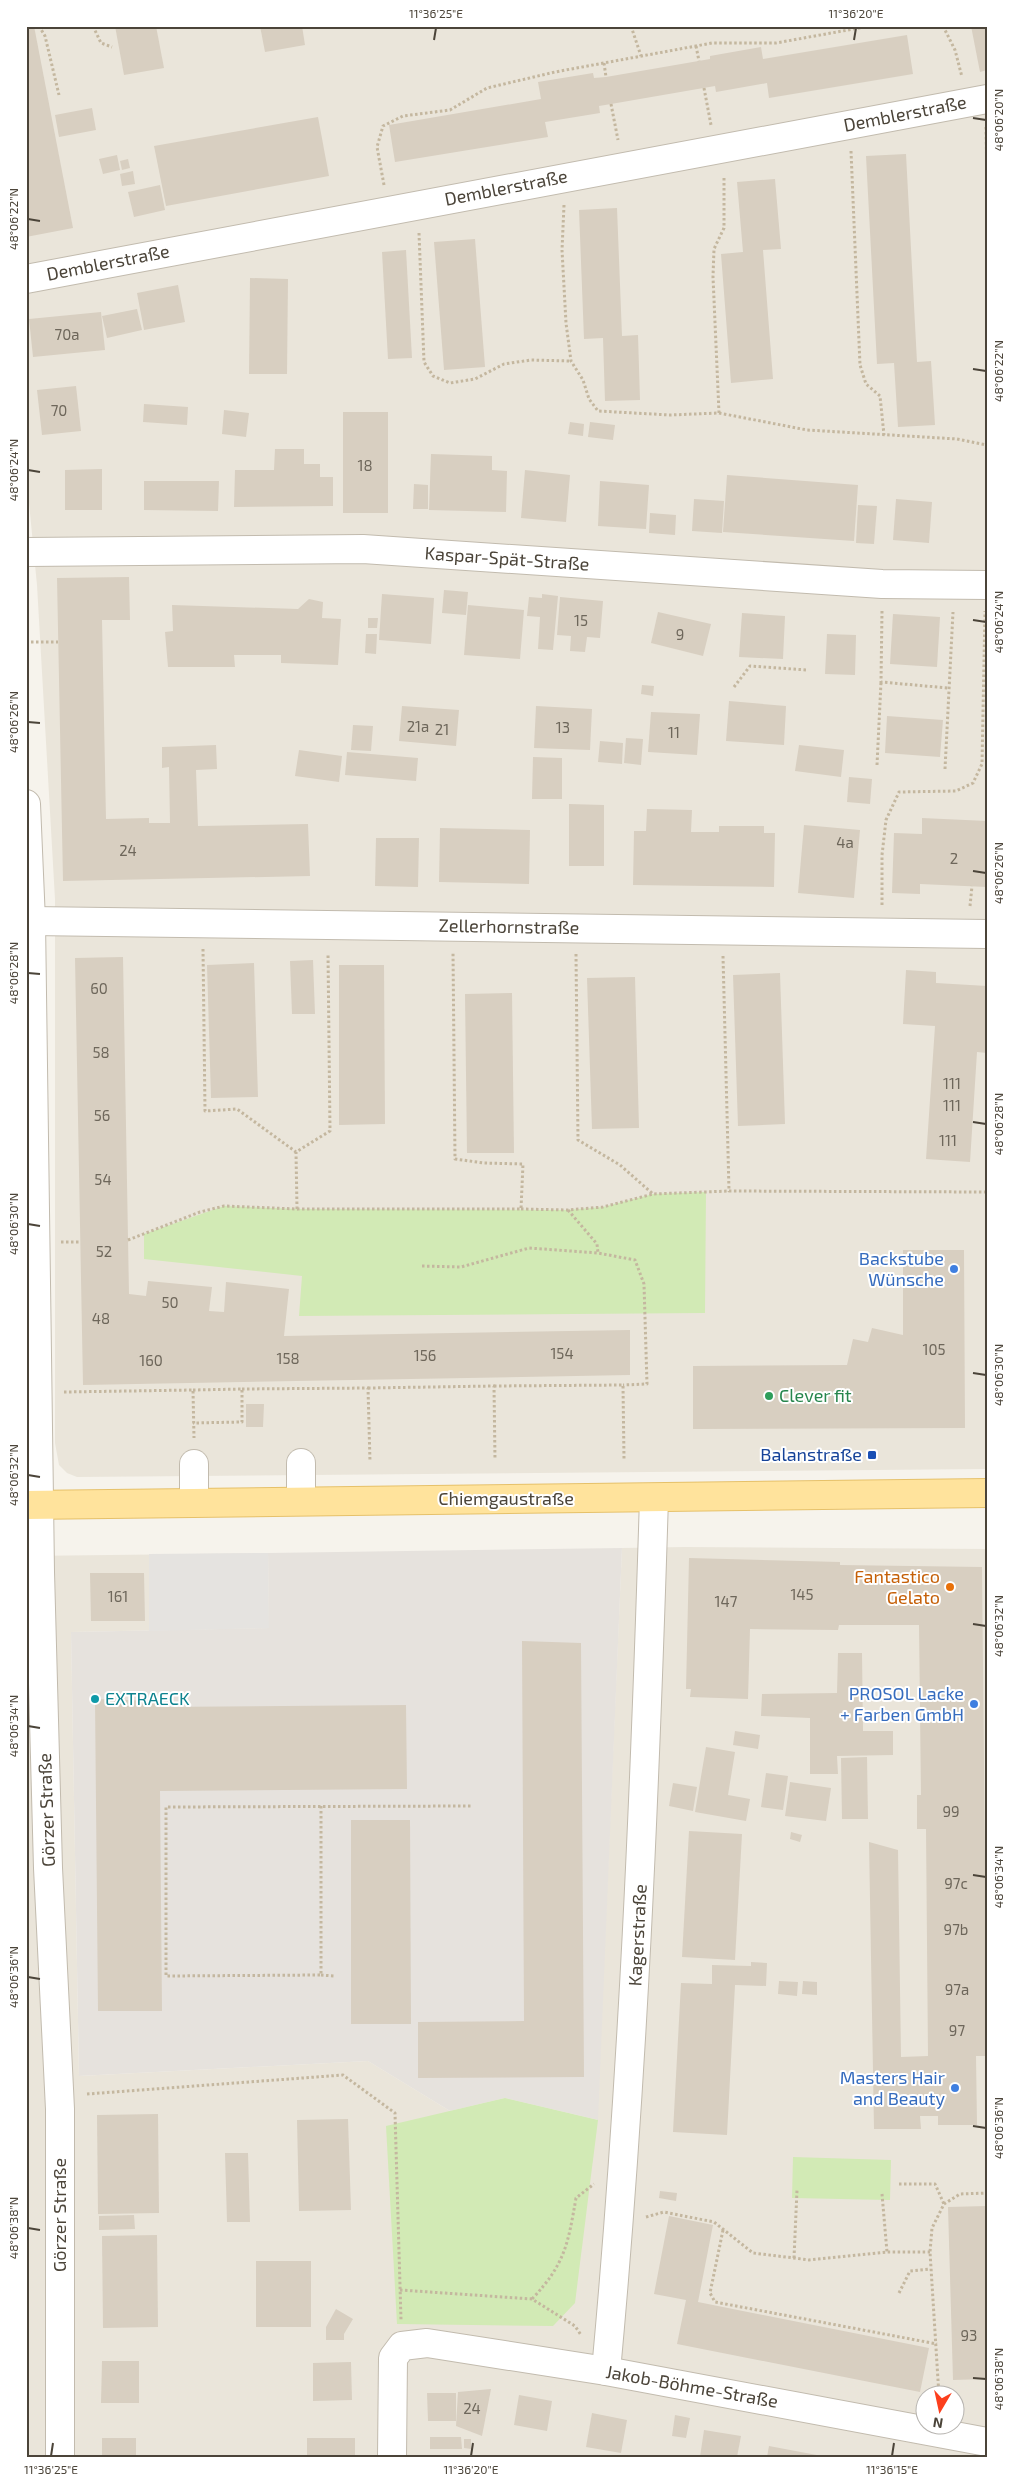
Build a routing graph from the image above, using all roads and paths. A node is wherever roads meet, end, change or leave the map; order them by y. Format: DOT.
graph roads {
  1 [pos="39,26"];
  2 [pos="93,26"];
  3 [pos="631,26"];
  4 [pos="870,26"];
  5 [pos="943,26"];
  6 [pos="112,46"];
  7 [pos="696,46"];
  8 [pos="641,56"];
  9 [pos="699,60"];
  10 [pos="604,63"];
  11 [pos="606,76"];
  12 [pos="704,88"];
  13 [pos="58,95"];
  14 [pos="981,100"];
  15 [pos="611,104"];
  16 [pos="850,124"];
  17 [pos="719,148"];
  18 [pos="622,167"];
  19 [pos="565,177"];
  20 [pos="987,182"];
  21 [pos="417,205"];
  22 [pos="388,210"];
  23 [pos="26,279"];
  24 [pos="572,361"];
  25 [pos="719,413"];
  26 [pos="884,435"];
  27 [pos="987,445"];
  28 [pos="26,552"];
  29 [pos="882,584"];
  30 [pos="954,585"];
  31 [pos="986,595"];
  32 [pos="26,642"];
  33 [pos="58,642"];
  34 [pos="807,670"];
  35 [pos="881,682"];
  36 [pos="734,687"];
  37 [pos="948,688"];
  38 [pos="877,765"];
  39 [pos="945,769"];
  40 [pos="26,804"];
  41 [pos="31,921"];
  42 [pos="203,923"];
  43 [pos="328,925"];
  44 [pos="453,927"];
  45 [pos="576,928"];
  46 [pos="722,931"];
  47 [pos="882,933"];
  48 [pos="987,934"];
  49 [pos="296,1152"];
  50 [pos="729,1191"];
  51 [pos="986,1192"];
  52 [pos="653,1194"];
  53 [pos="297,1209"];
  54 [pos="521,1209"];
  55 [pos="567,1210"];
  56 [pos="128,1240"];
  57 [pos="598,1253"];
  58 [pos="422,1266"];
  59 [pos="623,1385"];
  60 [pos="494,1386"];
  61 [pos="368,1388"];
  62 [pos="242,1389"];
  63 [pos="193,1390"];
  64 [pos="39,1392"];
  65 [pos="194,1423"];
  66 [pos="624,1459"];
  67 [pos="495,1460"];
  68 [pos="370,1462"];
  69 [pos="301,1463"];
  70 [pos="194,1464"];
  71 [pos="987,1493"];
  72 [pos="654,1498"];
  73 [pos="301,1500"];
  74 [pos="194,1502"];
  75 [pos="34,1505"];
  76 [pos="321,1806"];
  77 [pos="472,1806"];
  78 [pos="37,1869"];
  79 [pos="322,1975"];
  80 [pos="334,1976"];
  81 [pos="60,2096"];
  82 [pos="623,2180"];
  83 [pos="899,2184"];
  84 [pos="798,2190"];
  85 [pos="882,2194"];
  86 [pos="987,2194"];
  87 [pos="944,2204"];
  88 [pos="668,2213"];
  89 [pos="723,2230"];
  90 [pos="887,2252"];
  91 [pos="930,2252"];
  92 [pos="794,2258"];
  93 [pos="930,2269"];
  94 [pos="400,2290"];
  95 [pos="899,2293"];
  96 [pos="532,2299"];
  97 [pos="937,2344"];
  98 [pos="400,2348"];
  99 [pos="606,2371"];
  100 [pos="939,2386"];
  101 [pos="987,2442"];
  102 [pos="60,2457"];
  103 [pos="392,2457"];
  1 -- 13 [label="path"];
  2 -- 6 [label="path"];
  3 -- 8 [label="path"];
  4 -- 7 [label="path"];
  5 -- 14 [label="path"];
  7 -- 8 [label="path"];
  7 -- 9 [label="path"];
  8 -- 10 [label="path"];
  10 -- 11 [label="path"];
  10 -- 22 [label="path"];
  12 -- 17 [label="path"];
  14 -- 16 [label="street, Demblerstraße"];
  14 -- 20 [label="path"];
  15 -- 18 [label="path"];
  16 -- 17 [label="street, Demblerstraße"];
  16 -- 26 [label="path"];
  17 -- 18 [label="street, Demblerstraße"];
  17 -- 25 [label="path"];
  18 -- 19 [label="street, Demblerstraße"];
  19 -- 21 [label="street, Demblerstraße"];
  19 -- 24 [label="path"];
  21 -- 22 [label="street, Demblerstraße"];
  21 -- 24 [label="path"];
  22 -- 23 [label="street, Demblerstraße"];
  24 -- 25 [label="path"];
  25 -- 26 [label="path"];
  26 -- 27 [label="path"];
  28 -- 29 [label="street, Kaspar-Spät-Straße"];
  29 -- 30 [label="street, Kaspar-Spät-Straße"];
  29 -- 35 [label="path"];
  30 -- 31 [label="street, Kaspar-Spät-Straße"];
  30 -- 37 [label="path"];
  31 -- 47 [label="path"];
  32 -- 33 [label="path"];
  34 -- 36 [label="path"];
  35 -- 37 [label="path"];
  35 -- 38 [label="path"];
  37 -- 39 [label="path"];
  40 -- 41 [label="street, Görzer Straße"];
  41 -- 42 [label="street, Zellerhornstraße"];
  41 -- 64 [label="street, Görzer Straße"];
  42 -- 43 [label="street, Zellerhornstraße"];
  42 -- 49 [label="path"];
  43 -- 44 [label="street, Zellerhornstraße"];
  43 -- 49 [label="path"];
  44 -- 45 [label="street, Zellerhornstraße"];
  44 -- 54 [label="path"];
  45 -- 46 [label="street, Zellerhornstraße"];
  45 -- 52 [label="path"];
  46 -- 47 [label="street, Zellerhornstraße"];
  46 -- 50 [label="path"];
  47 -- 48 [label="street, Zellerhornstraße"];
  49 -- 53 [label="path"];
  50 -- 51 [label="path"];
  50 -- 52 [label="path"];
  52 -- 55 [label="path"];
  53 -- 54 [label="path"];
  53 -- 56 [label="path"];
  54 -- 55 [label="path"];
  55 -- 57 [label="path"];
  57 -- 58 [label="path"];
  57 -- 59 [label="path"];
  59 -- 60 [label="path"];
  59 -- 66 [label="path"];
  60 -- 61 [label="path"];
  60 -- 67 [label="path"];
  61 -- 62 [label="path"];
  61 -- 68 [label="path"];
  62 -- 63 [label="path"];
  62 -- 65 [label="path"];
  63 -- 64 [label="path"];
  63 -- 65 [label="path"];
  64 -- 75 [label="street, Görzer Straße"];
  65 -- 70 [label="path"];
  69 -- 73 [label="street"];
  70 -- 74 [label="street"];
  71 -- 72 [label="main road, Chiemgaustraße"];
  72 -- 73 [label="main road, Chiemgaustraße"];
  72 -- 82 [label="street, Kagerstraße"];
  73 -- 74 [label="main road, Chiemgaustraße"];
  74 -- 75 [label="main road, Chiemgaustraße"];
  75 -- 78 [label="street, Görzer Straße"];
  76 -- 77 [label="path"];
  76 -- 79 [label="path"];
  76 -- 79 [label="path"];
  78 -- 81 [label="street, Görzer Straße"];
  79 -- 80 [label="path"];
  81 -- 94 [label="path"];
  81 -- 102 [label="street, Görzer Straße"];
  82 -- 96 [label="path"];
  82 -- 99 [label="street, Kagerstraße"];
  83 -- 87 [label="path"];
  84 -- 92 [label="path"];
  85 -- 90 [label="path"];
  86 -- 87 [label="path"];
  87 -- 91 [label="path"];
  88 -- 89 [label="path"];
  89 -- 92 [label="path"];
  89 -- 97 [label="path"];
  90 -- 91 [label="path"];
  90 -- 92 [label="path"];
  91 -- 93 [label="path"];
  93 -- 95 [label="path"];
  93 -- 97 [label="path"];
  94 -- 96 [label="path"];
  94 -- 98 [label="path"];
  96 -- 99 [label="path"];
  97 -- 100 [label="path"];
  98 -- 99 [label="street, Jakob-Böhme-Straße"];
  98 -- 103 [label="street"];
  99 -- 101 [label="street, Jakob-Böhme-Straße"];
}
